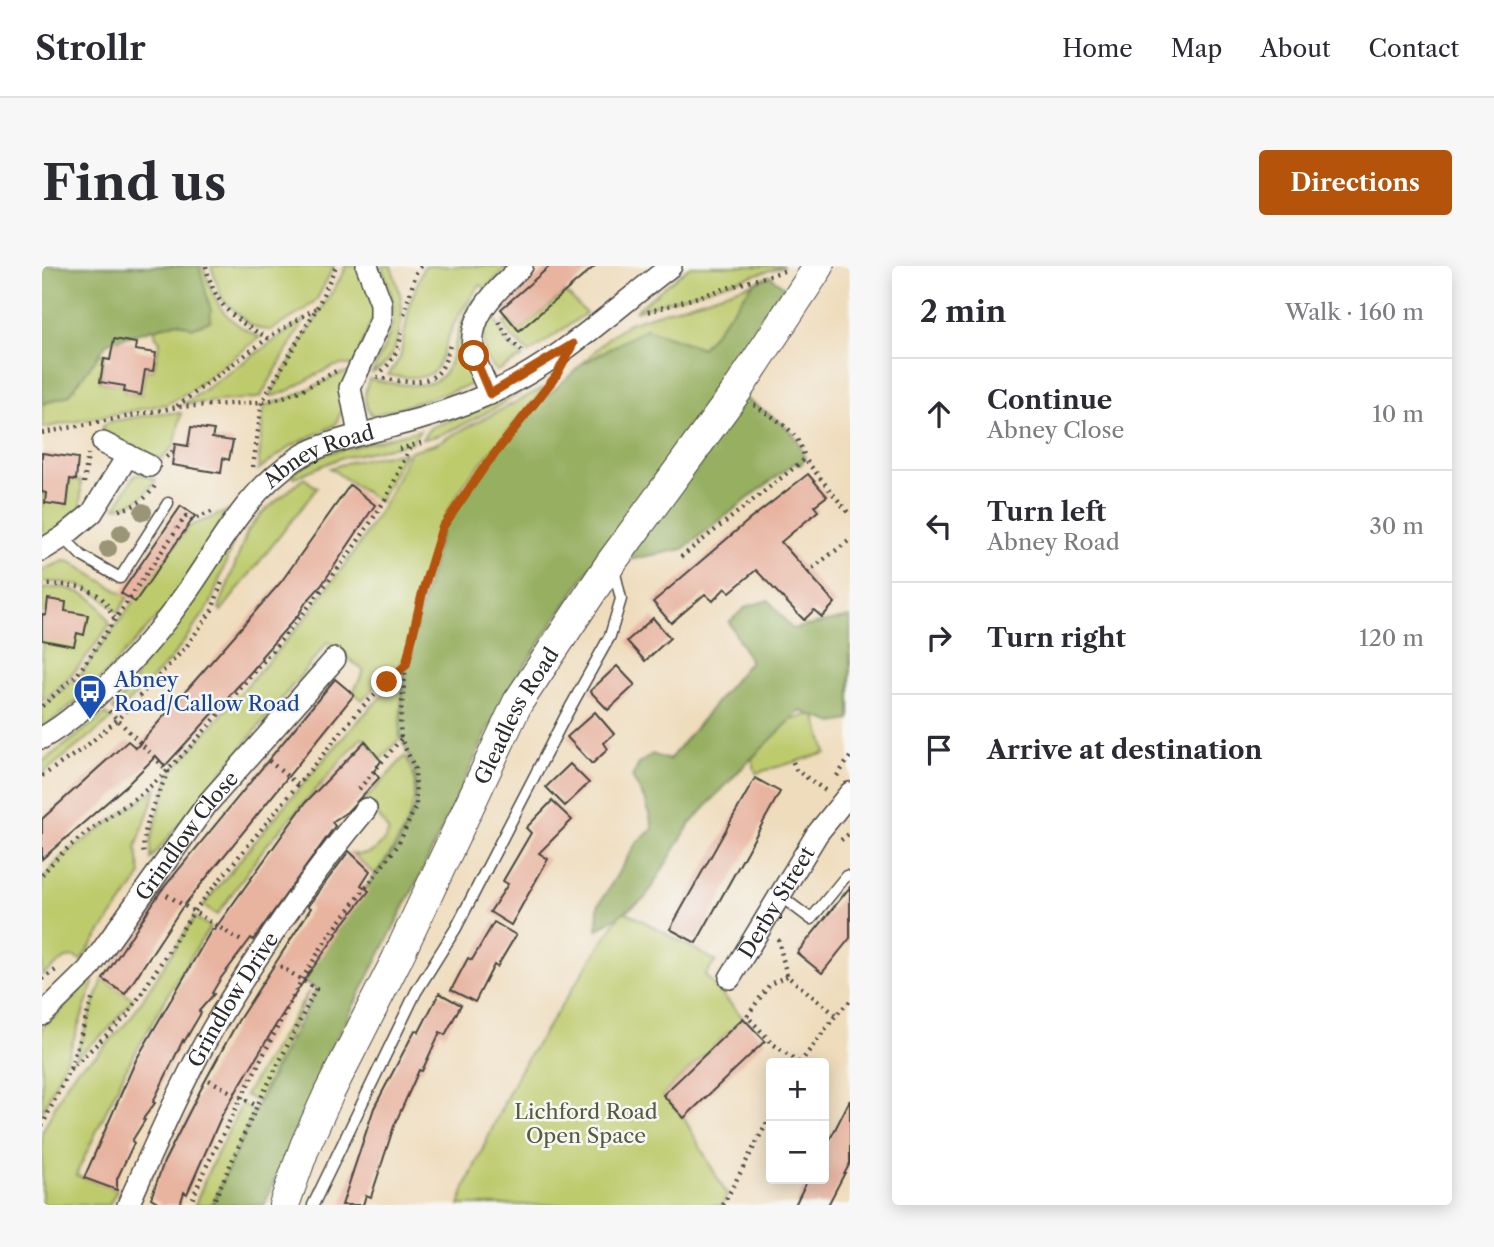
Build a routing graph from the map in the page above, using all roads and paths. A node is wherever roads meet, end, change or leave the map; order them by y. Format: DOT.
graph roads {
  1 [pos="206,266"];
  2 [pos="336,266"];
  3 [pos="367,266"];
  4 [pos="522,266"];
  5 [pos="671,266"];
  6 [pos="799,266"];
  7 [pos="819,266"];
  8 [pos="318,306"];
  9 [pos="645,313"];
  10 [pos="268,338"];
  11 [pos="534,388"];
  12 [pos="490,394"];
  13 [pos="748,401"];
  14 [pos="262,402"];
  15 [pos="177,407"];
  16 [pos="431,416"];
  17 [pos="100,421"];
  18 [pos="42,433"];
  19 [pos="359,434"];
  20 [pos="96,440"];
  21 [pos="424,442"];
  22 [pos="410,447"];
  23 [pos="398,449"];
  24 [pos="174,450"];
  25 [pos="128,455"];
  26 [pos="805,459"];
  27 [pos="157,469"];
  28 [pos="256,492"];
  29 [pos="168,503"];
  30 [pos="224,506"];
  31 [pos="95,507"];
  32 [pos="850,515"];
  33 [pos="63,537"];
  34 [pos="850,540"];
  35 [pos="42,550"];
  36 [pos="681,557"];
  37 [pos="610,565"];
  38 [pos="227,569"];
  39 [pos="807,572"];
  40 [pos="42,585"];
  41 [pos="116,621"];
  42 [pos="335,659"];
  43 [pos="406,665"];
  44 [pos="42,706"];
  45 [pos="117,720"];
  46 [pos="42,738"];
  47 [pos="401,739"];
  48 [pos="255,749"];
  49 [pos="793,762"];
  50 [pos="167,771"];
  51 [pos="42,776"];
  52 [pos="298,785"];
  53 [pos="827,792"];
  54 [pos="850,793"];
  55 [pos="366,809"];
  56 [pos="142,844"];
  57 [pos="42,875"];
  58 [pos="846,876"];
  59 [pos="148,884"];
  60 [pos="779,895"];
  61 [pos="194,911"];
  62 [pos="261,953"];
  63 [pos="788,976"];
  64 [pos="730,978"];
  65 [pos="301,981"];
  66 [pos="850,1001"];
  67 [pos="42,1015"];
  68 [pos="793,1058"];
  69 [pos="804,1058"];
  70 [pos="191,1069"];
  71 [pos="240,1098"];
  72 [pos="257,1106"];
  73 [pos="768,1121"];
  74 [pos="42,1125"];
  75 [pos="128,1205"];
  76 [pos="190,1205"];
  77 [pos="212,1205"];
  78 [pos="284,1205"];
  79 [pos="313,1205"];
  80 [pos="723,1205"];
  1 -- 10 [label="path"];
  2 -- 8 [label="path"];
  3 -- 19 [label="street"];
  4 -- 12 [label="street"];
  5 -- 12 [label="street, Abney Road"];
  6 -- 9 [label="path"];
  7 -- 37 [label="main road, Gleadless Road"];
  8 -- 10 [label="path"];
  8 -- 14 [label="path"];
  10 -- 15 [label="path"];
  11 -- 43 [label="path"];
  12 -- 16 [label="street, Abney Road"];
  13 -- 26 [label="path"];
  14 -- 15 [label="path"];
  14 -- 28 [label="path"];
  15 -- 17 [label="path"];
  16 -- 19 [label="street, Abney Road"];
  16 -- 22 [label="path"];
  17 -- 18 [label="path"];
  17 -- 20 [label="path"];
  19 -- 28 [label="street, Abney Road"];
  20 -- 25 [label="street"];
  20 -- 31 [label="path"];
  21 -- 22 [label="path"];
  22 -- 23 [label="path"];
  22 -- 50 [label="path"];
  24 -- 27 [label="path"];
  25 -- 27 [label="street"];
  25 -- 31 [label="street"];
  26 -- 32 [label="path"];
  26 -- 36 [label="path"];
  27 -- 31 [label="path"];
  28 -- 46 [label="street, Abney Road"];
  29 -- 33 [label="lane"];
  30 -- 41 [label="path"];
  31 -- 33 [label="street"];
  33 -- 35 [label="street"];
  34 -- 39 [label="path"];
  37 -- 78 [label="main road, Gleadless Road"];
  37 -- 79 [label="lane"];
  38 -- 45 [label="path"];
  40 -- 41 [label="path"];
  41 -- 44 [label="path"];
  42 -- 48 [label="street, Grindlow Close"];
  43 -- 47 [label="path"];
  43 -- 52 [label="path"];
  45 -- 50 [label="path"];
  45 -- 51 [label="path"];
  47 -- 55 [label="path"];
  47 -- 65 [label="path"];
  48 -- 52 [label="path"];
  48 -- 59 [label="street, Grindlow Close"];
  49 -- 53 [label="path"];
  50 -- 56 [label="path"];
  50 -- 57 [label="path"];
  52 -- 61 [label="path"];
  54 -- 60 [label="street, Derby Street"];
  55 -- 62 [label="street, Grindlow Drive"];
  58 -- 60 [label="lane"];
  59 -- 61 [label="path"];
  59 -- 67 [label="street, Grindlow Close"];
  60 -- 64 [label="street, Derby Street"];
  61 -- 62 [label="path"];
  61 -- 74 [label="path"];
  62 -- 65 [label="path"];
  62 -- 70 [label="street, Grindlow Drive"];
  63 -- 68 [label="path"];
  65 -- 71 [label="path"];
  65 -- 72 [label="path"];
  66 -- 69 [label="path"];
  70 -- 71 [label="path"];
  70 -- 75 [label="street, Grindlow Drive"];
  71 -- 72 [label="path"];
  71 -- 76 [label="path"];
  72 -- 77 [label="path"];
  73 -- 80 [label="path"];
}
